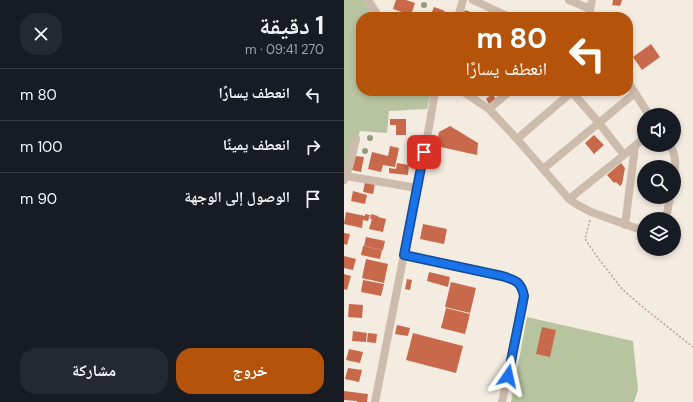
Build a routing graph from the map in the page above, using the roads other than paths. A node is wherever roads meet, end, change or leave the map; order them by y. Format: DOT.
graph roads {
  1 [pos="368,0"];
  2 [pos="463,0"];
  3 [pos="473,0"];
  4 [pos="570,0"];
  5 [pos="592,0"];
  6 [pos="376,12"];
  7 [pos="459,12"];
  8 [pos="498,12"];
  9 [pos="589,12"];
  10 [pos="591,12"];
  11 [pos="633,90"];
  12 [pos="635,93"];
  13 [pos="434,96"];
  14 [pos="470,96"];
  15 [pos="504,96"];
  16 [pos="566,96"];
  17 [pos="576,96"];
  18 [pos="631,96"];
  19 [pos="645,108"];
  20 [pos="489,109"];
  21 [pos="599,123"];
  22 [pos="356,139"];
  23 [pos="517,139"];
  24 [pos="635,146"];
  25 [pos="624,155"];
  26 [pos="543,169"];
  27 [pos="345,178"];
  28 [pos="417,188"];
  29 [pos="569,199"];
  30 [pos="625,225"];
  31 [pos="637,229"];
  32 [pos="404,255"];
  33 [pos="375,402"];
  34 [pos="502,402"];
  1 -- 6 [label="street"];
  2 -- 7 [label="street"];
  3 -- 8 [label="street"];
  4 -- 9 [label="street"];
  5 -- 10 [label="street"];
  11 -- 12 [label="street"];
  12 -- 19 [label="street"];
  13 -- 28 [label="street"];
  14 -- 20 [label="street"];
  15 -- 20 [label="street"];
  16 -- 23 [label="street"];
  17 -- 21 [label="street"];
  18 -- 21 [label="street"];
  20 -- 23 [label="street"];
  21 -- 25 [label="street"];
  21 -- 26 [label="street"];
  22 -- 27 [label="street"];
  23 -- 26 [label="street"];
  24 -- 25 [label="street"];
  24 -- 30 [label="street"];
  25 -- 29 [label="street"];
  26 -- 29 [label="street"];
  27 -- 28 [label="street"];
  28 -- 32 [label="street"];
  29 -- 30 [label="street"];
  30 -- 31 [label="street"];
  32 -- 33 [label="street"];
  32 -- 34 [label="street"];
}
